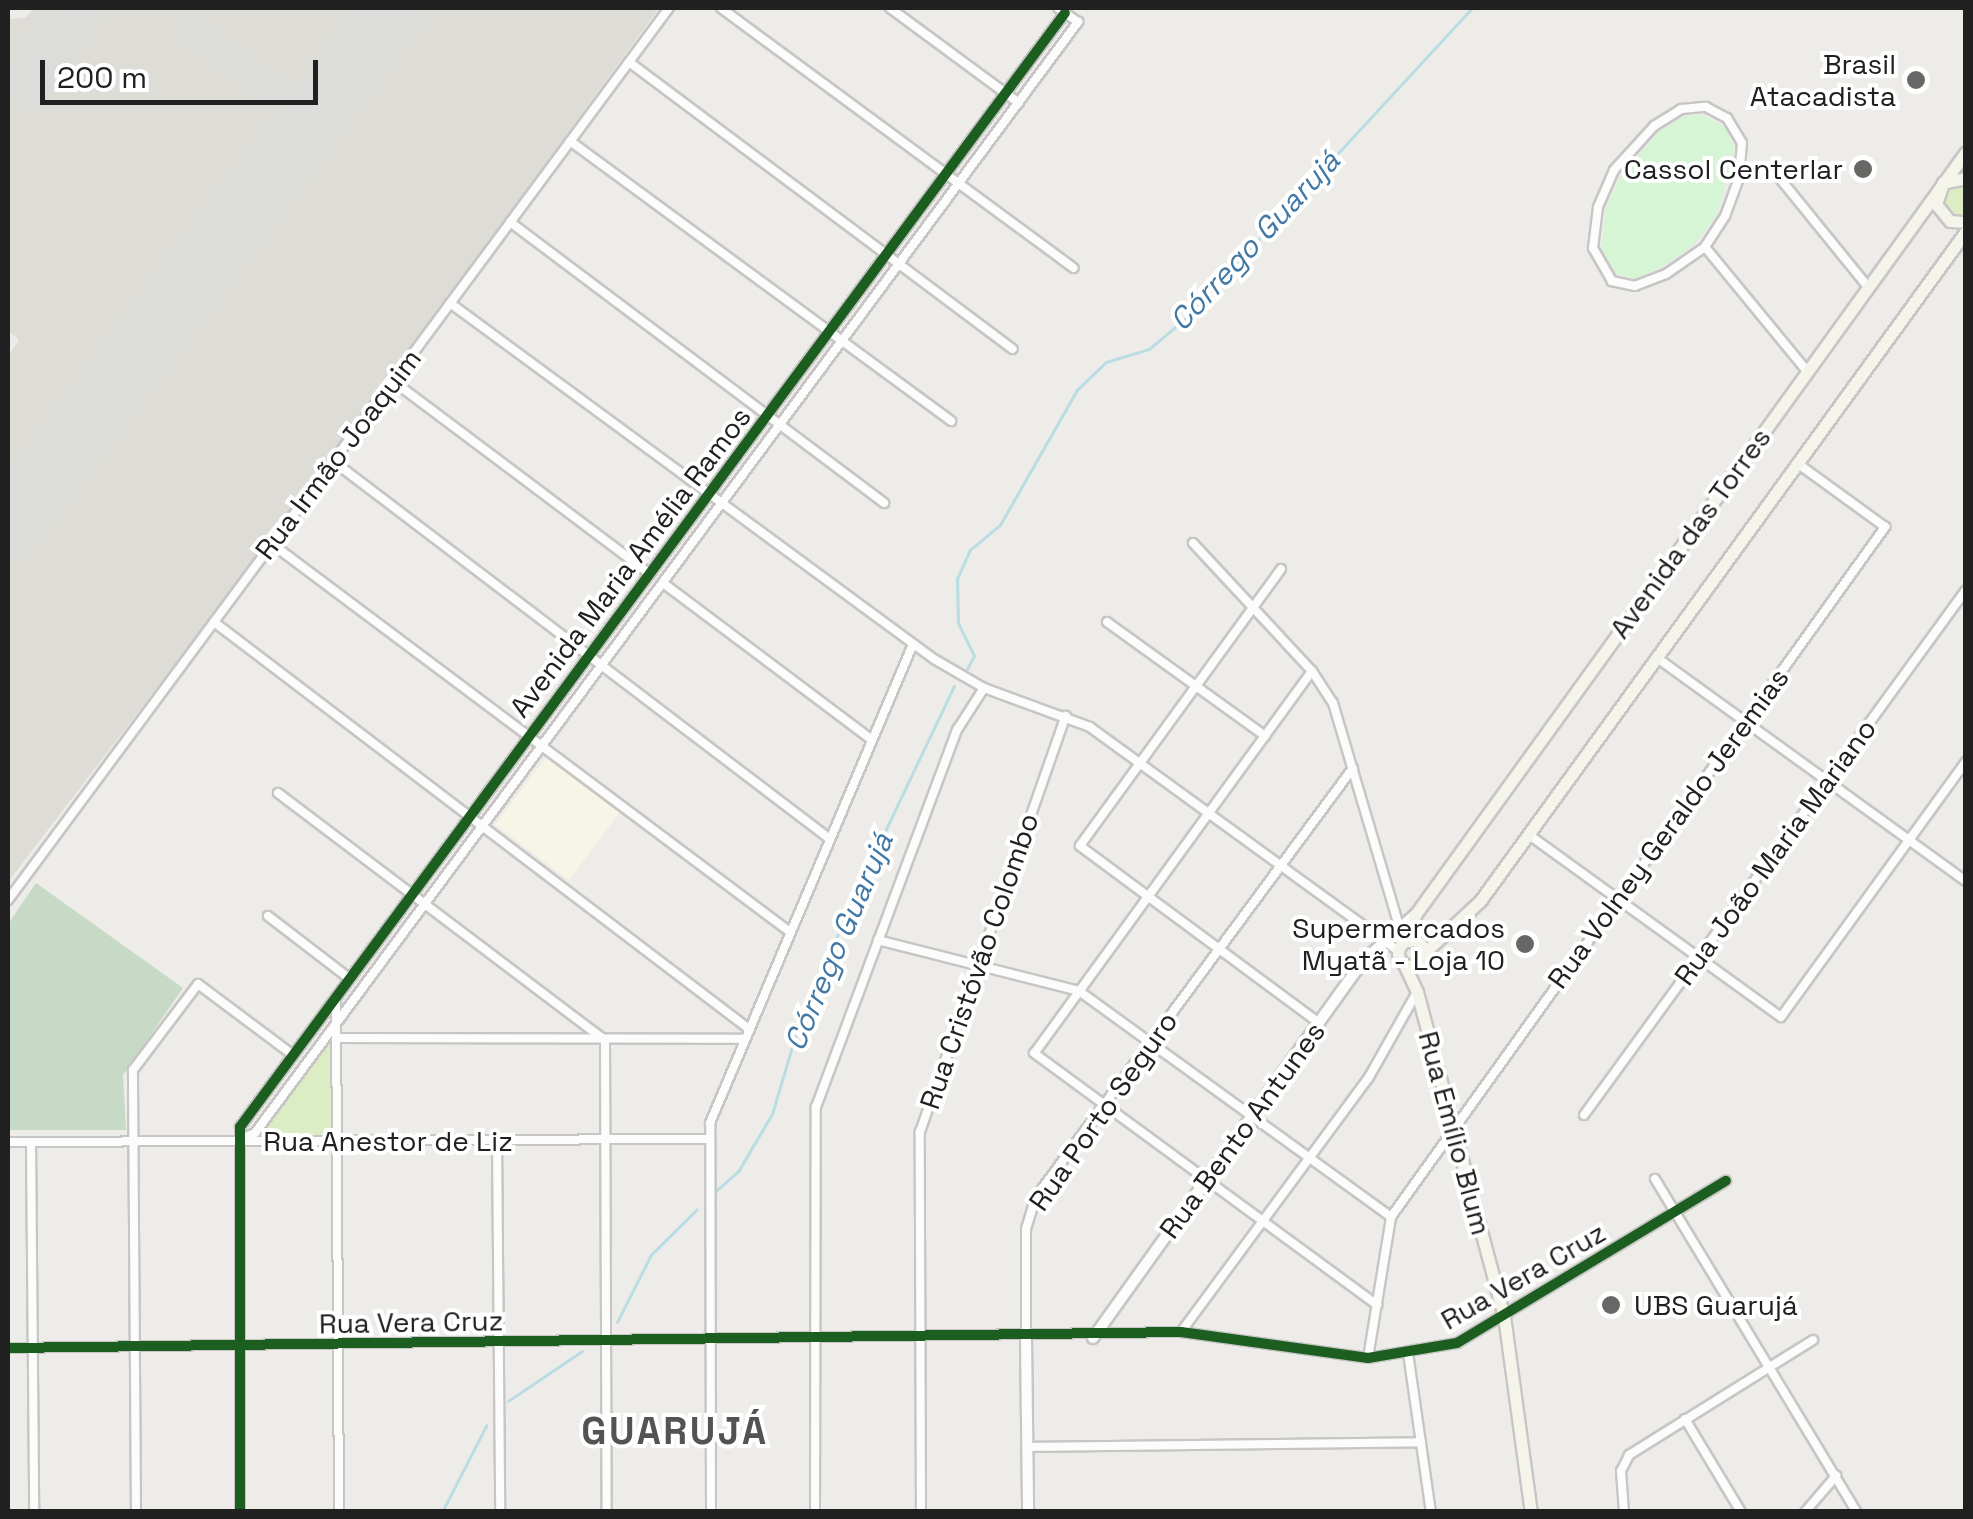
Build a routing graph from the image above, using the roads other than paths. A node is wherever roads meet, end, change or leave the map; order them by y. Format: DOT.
graph roads {
  1 [pos="669,8"];
  2 [pos="721,8"];
  3 [pos="890,8"];
  4 [pos="1062,10"];
  5 [pos="629,62"];
  6 [pos="1006,94"];
  7 [pos="1018,103"];
  8 [pos="570,141"];
  9 [pos="1966,152"];
  10 [pos="1773,170"];
  11 [pos="946,174"];
  12 [pos="1966,178"];
  13 [pos="1943,182"];
  14 [pos="959,183"];
  15 [pos="510,222"];
  16 [pos="1966,222"];
  17 [pos="1966,231"];
  18 [pos="1705,246"];
  19 [pos="886,254"];
  20 [pos="899,264"];
  21 [pos="1074,268"];
  22 [pos="1868,287"];
  23 [pos="450,303"];
  24 [pos="829,332"];
  25 [pos="842,341"];
  26 [pos="1013,348"];
  27 [pos="1808,371"];
  28 [pos="393,381"];
  29 [pos="767,415"];
  30 [pos="951,422"];
  31 [pos="780,424"];
  32 [pos="333,462"];
  33 [pos="1797,464"];
  34 [pos="709,494"];
  35 [pos="884,503"];
  36 [pos="722,504"];
  37 [pos="1192,543"];
  38 [pos="272,544"];
  39 [pos="1281,569"];
  40 [pos="650,574"];
  41 [pos="662,583"];
  42 [pos="1966,590"];
  43 [pos="1253,608"];
  44 [pos="214,622"];
  45 [pos="1107,622"];
  46 [pos="913,644"];
  47 [pos="589,656"];
  48 [pos="1656,658"];
  49 [pos="602,666"];
  50 [pos="1312,670"];
  51 [pos="1196,686"];
  52 [pos="984,688"];
  53 [pos="1066,716"];
  54 [pos="1745,722"];
  55 [pos="529,736"];
  56 [pos="1264,736"];
  57 [pos="872,740"];
  58 [pos="542,746"];
  59 [pos="1966,761"];
  60 [pos="1139,764"];
  61 [pos="1353,768"];
  62 [pos="1827,781"];
  63 [pos="278,793"];
  64 [pos="1207,814"];
  65 [pos="470,817"];
  66 [pos="482,826"];
  67 [pos="1528,834"];
  68 [pos="830,839"];
  69 [pos="1909,840"];
  70 [pos="1280,868"];
  71 [pos="1966,881"];
  72 [pos="412,894"];
  73 [pos="1148,896"];
  74 [pos="1617,898"];
  75 [pos="8,900"];
  76 [pos="425,904"];
  77 [pos="1415,915"];
  78 [pos="268,916"];
  79 [pos="1400,928"];
  80 [pos="790,932"];
  81 [pos="878,940"];
  82 [pos="1385,941"];
  83 [pos="1404,945"];
  84 [pos="1220,949"];
  85 [pos="1699,957"];
  86 [pos="1421,959"];
  87 [pos="1404,964"];
  88 [pos="977,966"];
  89 [pos="350,978"];
  90 [pos="1079,991"];
  91 [pos="1417,992"];
  92 [pos="336,996"];
  93 [pos="336,1022"];
  94 [pos="1319,1023"];
  95 [pos="748,1028"];
  96 [pos="337,1038"];
  97 [pos="744,1039"];
  98 [pos="605,1040"];
  99 [pos="1150,1043"];
  100 [pos="293,1055"];
  101 [pos="1105,1105"];
  102 [pos="1584,1115"];
  103 [pos="1252,1116"];
  104 [pos="1454,1130"];
  105 [pos="708,1139"];
  106 [pos="497,1140"];
  107 [pos="605,1140"];
  108 [pos="237,1141"];
  109 [pos="337,1141"];
  110 [pos="8,1142"];
  111 [pos="31,1142"];
  112 [pos="133,1142"];
  113 [pos="1309,1158"];
  114 [pos="1655,1179"];
  115 [pos="1206,1180"];
  116 [pos="1726,1181"];
  117 [pos="1675,1212"];
  118 [pos="1391,1217"];
  119 [pos="1262,1221"];
  120 [pos="1377,1305"];
  121 [pos="1504,1316"];
  122 [pos="1181,1332"];
  123 [pos="1093,1338"];
  124 [pos="1026,1339"];
  125 [pos="920,1340"];
  126 [pos="1813,1340"];
  127 [pos="814,1341"];
  128 [pos="710,1342"];
  129 [pos="606,1343"];
  130 [pos="498,1344"];
  131 [pos="338,1345"];
  132 [pos="238,1346"];
  133 [pos="135,1347"];
  134 [pos="8,1348"];
  135 [pos="32,1348"];
  136 [pos="1408,1354"];
  137 [pos="1368,1358"];
  138 [pos="1769,1367"];
  139 [pos="1685,1419"];
  140 [pos="1421,1442"];
  141 [pos="1028,1447"];
  142 [pos="1836,1476"];
  143 [pos="34,1512"];
  144 [pos="136,1512"];
  145 [pos="240,1512"];
  146 [pos="339,1512"];
  147 [pos="500,1512"];
  148 [pos="607,1512"];
  149 [pos="711,1512"];
  150 [pos="815,1512"];
  151 [pos="922,1512"];
  152 [pos="1028,1512"];
  153 [pos="1431,1512"];
  154 [pos="1531,1512"];
  155 [pos="1624,1512"];
  156 [pos="1741,1512"];
  157 [pos="1805,1512"];
  158 [pos="1857,1512"];
  1 -- 5 [label="street, Rua Irmão Joaquim"];
  2 -- 11 [label="street"];
  3 -- 6 [label="street"];
  4 -- 6 [label="street, Avenida Maria Amélia Ramos"];
  4 -- 7 [label="street, Avenida Maria Amélia Ramos"];
  5 -- 8 [label="street, Rua Irmão Joaquim"];
  5 -- 19 [label="street"];
  6 -- 7 [label="street"];
  6 -- 11 [label="street, Avenida Maria Amélia Ramos"];
  7 -- 14 [label="street, Avenida Maria Amélia Ramos"];
  8 -- 15 [label="street, Rua Irmão Joaquim"];
  8 -- 24 [label="street"];
  9 -- 13 [label="main road, Avenida das Torres"];
  10 -- 22 [label="street"];
  11 -- 14 [label="street"];
  11 -- 19 [label="street, Avenida Maria Amélia Ramos"];
  12 -- 13 [label="main road"];
  13 -- 16 [label="main road"];
  13 -- 22 [label="main road, Avenida das Torres"];
  14 -- 20 [label="street, Avenida Maria Amélia Ramos"];
  14 -- 21 [label="street"];
  15 -- 23 [label="street, Rua Irmão Joaquim"];
  15 -- 29 [label="street"];
  17 -- 33 [label="main road, Avenida das Torres"];
  18 -- 18 [label="street"];
  18 -- 27 [label="street"];
  19 -- 20 [label="street"];
  19 -- 24 [label="street, Avenida Maria Amélia Ramos"];
  20 -- 25 [label="street, Avenida Maria Amélia Ramos"];
  20 -- 26 [label="street"];
  22 -- 27 [label="main road, Avenida das Torres"];
  23 -- 28 [label="street, Rua Irmão Joaquim"];
  23 -- 34 [label="street"];
  24 -- 25 [label="street"];
  24 -- 29 [label="street, Avenida Maria Amélia Ramos"];
  25 -- 30 [label="street"];
  25 -- 31 [label="street, Avenida Maria Amélia Ramos"];
  27 -- 77 [label="main road, Avenida das Torres"];
  28 -- 32 [label="street, Rua Irmão Joaquim"];
  28 -- 40 [label="street"];
  29 -- 31 [label="street"];
  29 -- 34 [label="street, Avenida Maria Amélia Ramos"];
  31 -- 35 [label="street"];
  31 -- 36 [label="street, Avenida Maria Amélia Ramos"];
  32 -- 38 [label="street, Rua Irmão Joaquim"];
  32 -- 47 [label="street"];
  33 -- 48 [label="main road, Avenida das Torres"];
  33 -- 54 [label="street, Rua Volney Geraldo Jeremias"];
  34 -- 36 [label="street"];
  34 -- 40 [label="street, Avenida Maria Amélia Ramos"];
  36 -- 41 [label="street, Avenida Maria Amélia Ramos"];
  36 -- 46 [label="street"];
  37 -- 43 [label="street"];
  38 -- 44 [label="street, Rua Irmão Joaquim"];
  38 -- 55 [label="street"];
  39 -- 43 [label="street"];
  40 -- 47 [label="street, Avenida Maria Amélia Ramos"];
  41 -- 49 [label="street, Avenida Maria Amélia Ramos"];
  41 -- 57 [label="street"];
  42 -- 62 [label="street, Rua João Maria Mariano"];
  43 -- 50 [label="street"];
  43 -- 51 [label="street"];
  44 -- 65 [label="street"];
  44 -- 75 [label="street, Rua Irmão Joaquim"];
  45 -- 51 [label="street"];
  46 -- 52 [label="street"];
  46 -- 57 [label="street"];
  47 -- 49 [label="street"];
  47 -- 55 [label="street, Avenida Maria Amélia Ramos"];
  48 -- 54 [label="street"];
  48 -- 67 [label="main road, Avenida das Torres"];
  49 -- 58 [label="street, Avenida Maria Amélia Ramos"];
  49 -- 68 [label="street"];
  50 -- 56 [label="street"];
  50 -- 61 [label="street"];
  51 -- 56 [label="street"];
  51 -- 60 [label="street"];
  52 -- 53 [label="street"];
  52 -- 81 [label="street"];
  53 -- 60 [label="street"];
  53 -- 88 [label="street, Rua Cristóvão Colombo"];
  54 -- 62 [label="street"];
  54 -- 74 [label="street, Rua Volney Geraldo Jeremias"];
  55 -- 58 [label="street"];
  55 -- 65 [label="street, Avenida Maria Amélia Ramos"];
  56 -- 64 [label="street"];
  57 -- 68 [label="street"];
  58 -- 66 [label="street, Avenida Maria Amélia Ramos"];
  58 -- 80 [label="street"];
  59 -- 69 [label="street"];
  60 -- 64 [label="street"];
  60 -- 73 [label="street"];
  61 -- 70 [label="street, Rua Porto Seguro"];
  61 -- 79 [label="street"];
  62 -- 69 [label="street"];
  62 -- 85 [label="street, Rua João Maria Mariano"];
  63 -- 72 [label="street"];
  64 -- 70 [label="street"];
  64 -- 73 [label="street"];
  65 -- 66 [label="street"];
  65 -- 72 [label="street, Avenida Maria Amélia Ramos"];
  66 -- 76 [label="street, Avenida Maria Amélia Ramos"];
  66 -- 95 [label="street"];
  67 -- 74 [label="street"];
  67 -- 86 [label="main road, Avenida das Torres"];
  68 -- 80 [label="street"];
  69 -- 71 [label="street"];
  69 -- 85 [label="street"];
  70 -- 82 [label="street"];
  70 -- 84 [label="street, Rua Porto Seguro"];
  72 -- 76 [label="street"];
  72 -- 89 [label="street, Avenida Maria Amélia Ramos"];
  73 -- 84 [label="street"];
  73 -- 90 [label="street"];
  74 -- 85 [label="street"];
  74 -- 104 [label="street, Rua Volney Geraldo Jeremias"];
  76 -- 93 [label="street, Avenida Maria Amélia Ramos"];
  76 -- 98 [label="street"];
  77 -- 79 [label="street, Avenida das Torres"];
  77 -- 83 [label="main road, Avenida das Torres"];
  78 -- 89 [label="street"];
  79 -- 82 [label="street, Rua Bento Antunes"];
  79 -- 83 [label="street"];
  80 -- 95 [label="street"];
  81 -- 88 [label="street"];
  81 -- 127 [label="street"];
  82 -- 83 [label="street"];
  82 -- 94 [label="street, Rua Bento Antunes"];
  83 -- 86 [label="main road"];
  83 -- 87 [label="main road, Rua Emílio Blum"];
  84 -- 94 [label="street"];
  84 -- 99 [label="street, Rua Porto Seguro"];
  85 -- 102 [label="street, Rua João Maria Mariano"];
  86 -- 87 [label="main road"];
  86 -- 91 [label="main road, Rua Emílio Blum"];
  87 -- 91 [label="main road, Rua Emílio Blum"];
  88 -- 90 [label="street"];
  88 -- 125 [label="street, Rua Cristóvão Colombo"];
  89 -- 92 [label="street, Avenida Maria Amélia Ramos"];
  90 -- 99 [label="street"];
  90 -- 101 [label="street"];
  91 -- 104 [label="main road, Rua Emílio Blum"];
  91 -- 113 [label="street"];
  92 -- 93 [label="street"];
  92 -- 100 [label="street, Avenida Maria Amélia Ramos"];
  93 -- 96 [label="street"];
  93 -- 108 [label="street, Avenida Maria Amélia Ramos"];
  94 -- 103 [label="street, Rua Bento Antunes"];
  95 -- 97 [label="street"];
  96 -- 98 [label="street"];
  96 -- 109 [label="street"];
  97 -- 98 [label="street"];
  97 -- 105 [label="street"];
  98 -- 107 [label="street"];
  99 -- 101 [label="street, Rua Porto Seguro"];
  99 -- 103 [label="street"];
  100 -- 108 [label="street, Avenida Maria Amélia Ramos"];
  100 -- 112 [label="street"];
  101 -- 115 [label="street"];
  101 -- 124 [label="street, Rua Porto Seguro"];
  103 -- 113 [label="street"];
  103 -- 115 [label="street, Rua Bento Antunes"];
  104 -- 118 [label="street, Rua Volney Geraldo Jeremias"];
  104 -- 121 [label="main road, Rua Emílio Blum"];
  105 -- 107 [label="street, Rua Anestor de Liz"];
  105 -- 128 [label="street"];
  106 -- 107 [label="street, Rua Anestor de Liz"];
  106 -- 109 [label="street, Rua Anestor de Liz"];
  106 -- 130 [label="street"];
  107 -- 129 [label="street"];
  108 -- 109 [label="street, Rua Anestor de Liz"];
  108 -- 112 [label="street, Rua Anestor de Liz"];
  108 -- 132 [label="street"];
  109 -- 131 [label="street"];
  110 -- 111 [label="street, Rua Anestor de Liz"];
  111 -- 112 [label="street, Rua Anestor de Liz"];
  111 -- 135 [label="street"];
  112 -- 133 [label="street"];
  113 -- 118 [label="street"];
  113 -- 119 [label="street"];
  114 -- 117 [label="street"];
  115 -- 119 [label="street"];
  115 -- 123 [label="street, Rua Bento Antunes"];
  116 -- 117 [label="street, Rua Vera Cruz"];
  117 -- 121 [label="street, Rua Vera Cruz"];
  117 -- 138 [label="street"];
  118 -- 120 [label="street"];
  119 -- 120 [label="street"];
  119 -- 122 [label="street"];
  120 -- 137 [label="street"];
  121 -- 136 [label="street, Rua Vera Cruz"];
  121 -- 154 [label="main road, Rua Emílio Blum"];
  122 -- 123 [label="street, Rua Vera Cruz"];
  122 -- 137 [label="street, Rua Vera Cruz"];
  123 -- 124 [label="street, Rua Vera Cruz"];
  124 -- 125 [label="street, Rua Vera Cruz"];
  124 -- 141 [label="street, Rua Porto Seguro"];
  125 -- 127 [label="street, Rua Vera Cruz"];
  125 -- 151 [label="street, Rua Cristóvão Colombo"];
  126 -- 138 [label="street"];
  127 -- 128 [label="street, Rua Vera Cruz"];
  127 -- 150 [label="street"];
  128 -- 129 [label="street, Rua Vera Cruz"];
  128 -- 149 [label="street"];
  129 -- 130 [label="street, Rua Vera Cruz"];
  129 -- 148 [label="street"];
  130 -- 131 [label="street, Rua Vera Cruz"];
  130 -- 147 [label="street"];
  131 -- 132 [label="street, Rua Vera Cruz"];
  131 -- 146 [label="street"];
  132 -- 133 [label="street, Rua Vera Cruz"];
  132 -- 145 [label="street"];
  133 -- 135 [label="street, Rua Vera Cruz"];
  133 -- 144 [label="street"];
  134 -- 135 [label="street, Rua Vera Cruz"];
  135 -- 143 [label="street"];
  136 -- 137 [label="street, Rua Vera Cruz"];
  136 -- 140 [label="street"];
  138 -- 139 [label="street"];
  138 -- 142 [label="street"];
  139 -- 155 [label="street"];
  139 -- 156 [label="street"];
  140 -- 141 [label="street"];
  140 -- 153 [label="street"];
  141 -- 152 [label="street, Rua Porto Seguro"];
  142 -- 157 [label="street"];
  142 -- 158 [label="street"];
}
